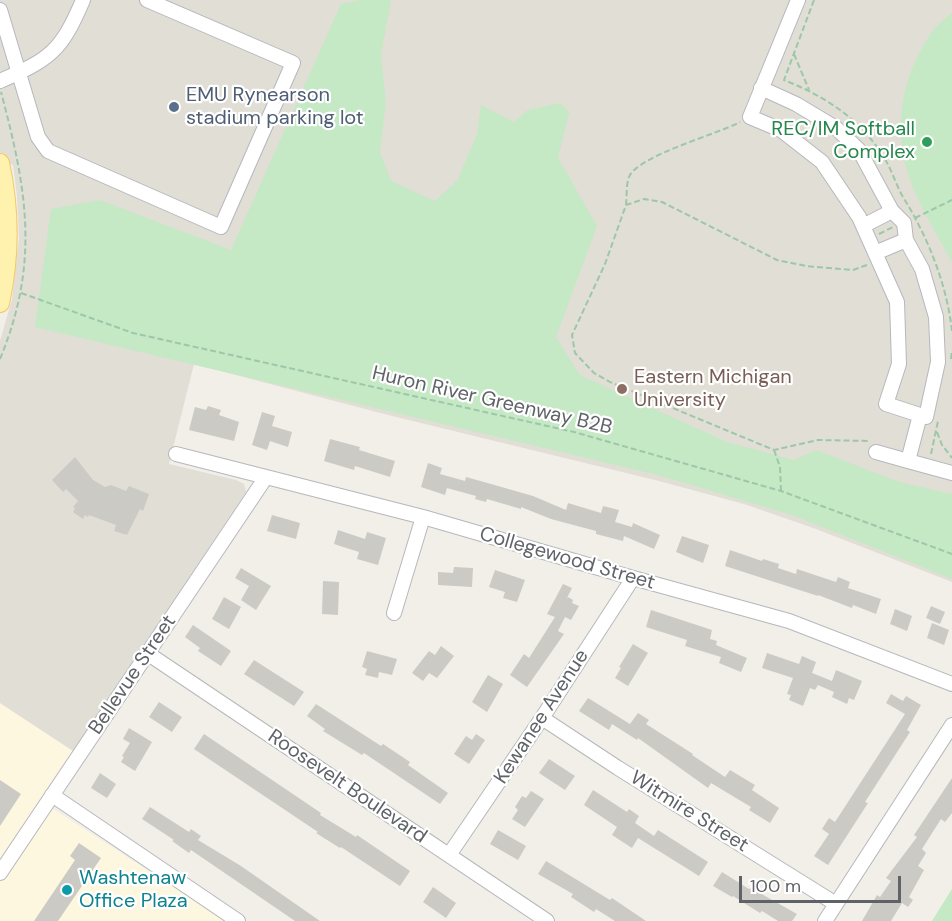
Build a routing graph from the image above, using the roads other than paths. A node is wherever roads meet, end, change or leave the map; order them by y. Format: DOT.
graph roads {
  1 [pos="83,0"];
  2 [pos="147,0"];
  3 [pos="798,0"];
  4 [pos="0,10"];
  5 [pos="20,73"];
  6 [pos="0,81"];
  7 [pos="761,88"];
  8 [pos="0,163"];
  9 [pos="892,211"];
  10 [pos="863,226"];
  11 [pos="906,240"];
  12 [pos="871,258"];
  13 [pos="0,303"];
  14 [pos="920,415"];
  15 [pos="874,447"];
  16 [pos="176,454"];
  17 [pos="908,461"];
  18 [pos="952,473"];
  19 [pos="266,477"];
  20 [pos="423,517"];
  21 [pos="633,579"];
  22 [pos="394,613"];
  23 [pos="147,653"];
  24 [pos="952,684"];
  25 [pos="542,718"];
  26 [pos="952,725"];
  27 [pos="52,795"];
  28 [pos="449,855"];
  29 [pos="0,873"];
  30 [pos="836,904"];
  31 [pos="238,921"];
  32 [pos="547,921"];
  33 [pos="825,921"];
  1 -- 5 [label="street"];
  2 -- 5 [label="street"];
  3 -- 7 [label="street"];
  4 -- 5 [label="street"];
  5 -- 6 [label="street"];
  7 -- 9 [label="street"];
  7 -- 10 [label="street"];
  8 -- 13 [label="main road"];
  9 -- 10 [label="street"];
  9 -- 11 [label="street"];
  10 -- 12 [label="street"];
  11 -- 12 [label="street"];
  11 -- 14 [label="street"];
  12 -- 14 [label="street"];
  14 -- 17 [label="street"];
  15 -- 17 [label="street"];
  16 -- 19 [label="street, Collegewood Street"];
  17 -- 18 [label="street"];
  19 -- 20 [label="street, Collegewood Street"];
  19 -- 23 [label="street, Bellevue Street"];
  20 -- 21 [label="street, Collegewood Street"];
  20 -- 22 [label="street"];
  21 -- 24 [label="street, Collegewood Street"];
  21 -- 25 [label="street, Kewanee Avenue"];
  23 -- 27 [label="street, Bellevue Street"];
  23 -- 28 [label="street, Roosevelt Boulevard"];
  25 -- 28 [label="street, Kewanee Avenue"];
  25 -- 30 [label="street, Witmire Street"];
  26 -- 30 [label="street"];
  27 -- 29 [label="street, Bellevue Street"];
  27 -- 31 [label="street"];
  28 -- 32 [label="street, Roosevelt Boulevard"];
  30 -- 33 [label="street"];
}
